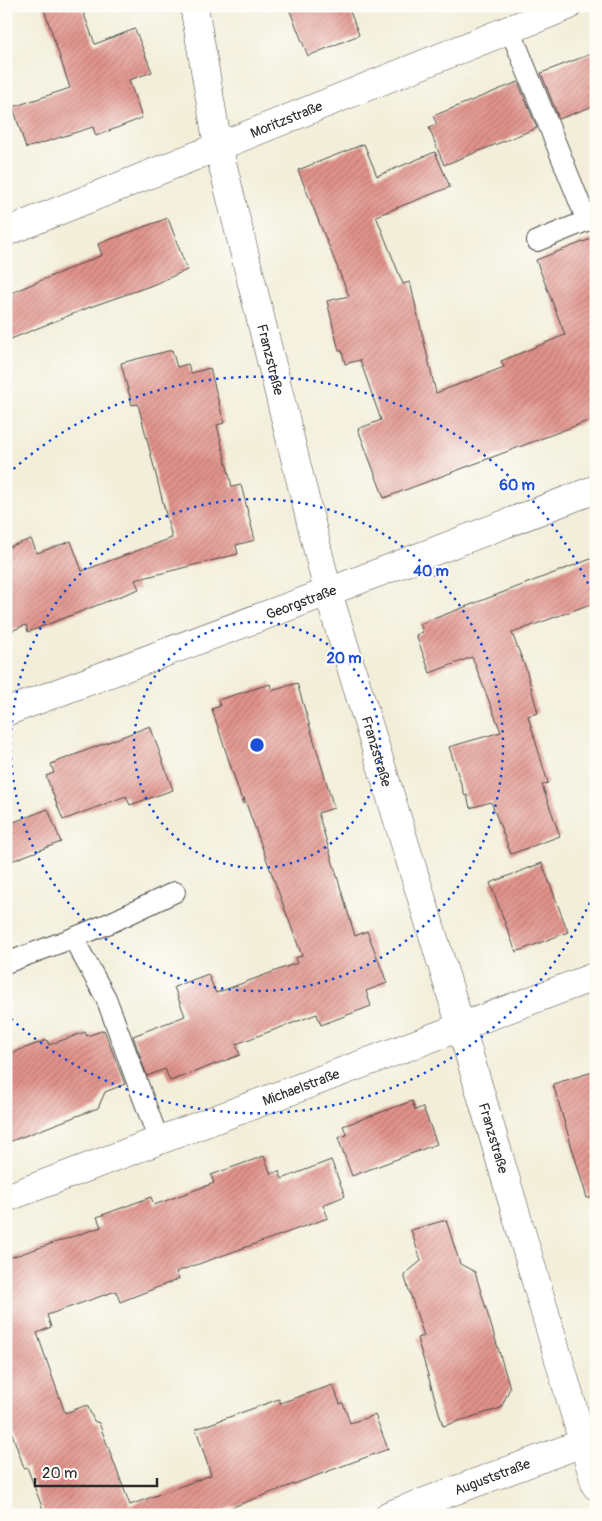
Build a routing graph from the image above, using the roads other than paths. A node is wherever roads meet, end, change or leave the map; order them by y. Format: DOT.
graph roads {
  1 [pos="194,6"];
  2 [pos="568,6"];
  3 [pos="510,29"];
  4 [pos="218,146"];
  5 [pos="591,219"];
  6 [pos="6,232"];
  7 [pos="537,241"];
  8 [pos="596,489"];
  9 [pos="328,592"];
  10 [pos="6,712"];
  11 [pos="176,892"];
  12 [pos="73,938"];
  13 [pos="6,963"];
  14 [pos="596,976"];
  15 [pos="461,1027"];
  16 [pos="159,1141"];
  17 [pos="6,1198"];
  18 [pos="590,1441"];
  19 [pos="596,1486"];
  20 [pos="389,1515"];
  1 -- 4 [label="street, Franzstraße"];
  2 -- 3 [label="street, Moritzstraße"];
  3 -- 4 [label="street, Moritzstraße"];
  3 -- 5 [label="lane"];
  4 -- 6 [label="street, Moritzstraße"];
  4 -- 9 [label="street, Franzstraße"];
  5 -- 7 [label="lane"];
  8 -- 9 [label="street, Georgstraße"];
  9 -- 10 [label="street, Georgstraße"];
  9 -- 15 [label="street, Franzstraße"];
  11 -- 12 [label="lane"];
  12 -- 13 [label="lane"];
  12 -- 16 [label="lane"];
  14 -- 15 [label="street, Michaelstraße"];
  15 -- 16 [label="street, Michaelstraße"];
  15 -- 18 [label="street, Franzstraße"];
  16 -- 17 [label="street, Michaelstraße"];
  18 -- 19 [label="street, Franzstraße"];
  18 -- 20 [label="street, Auguststraße"];
}
